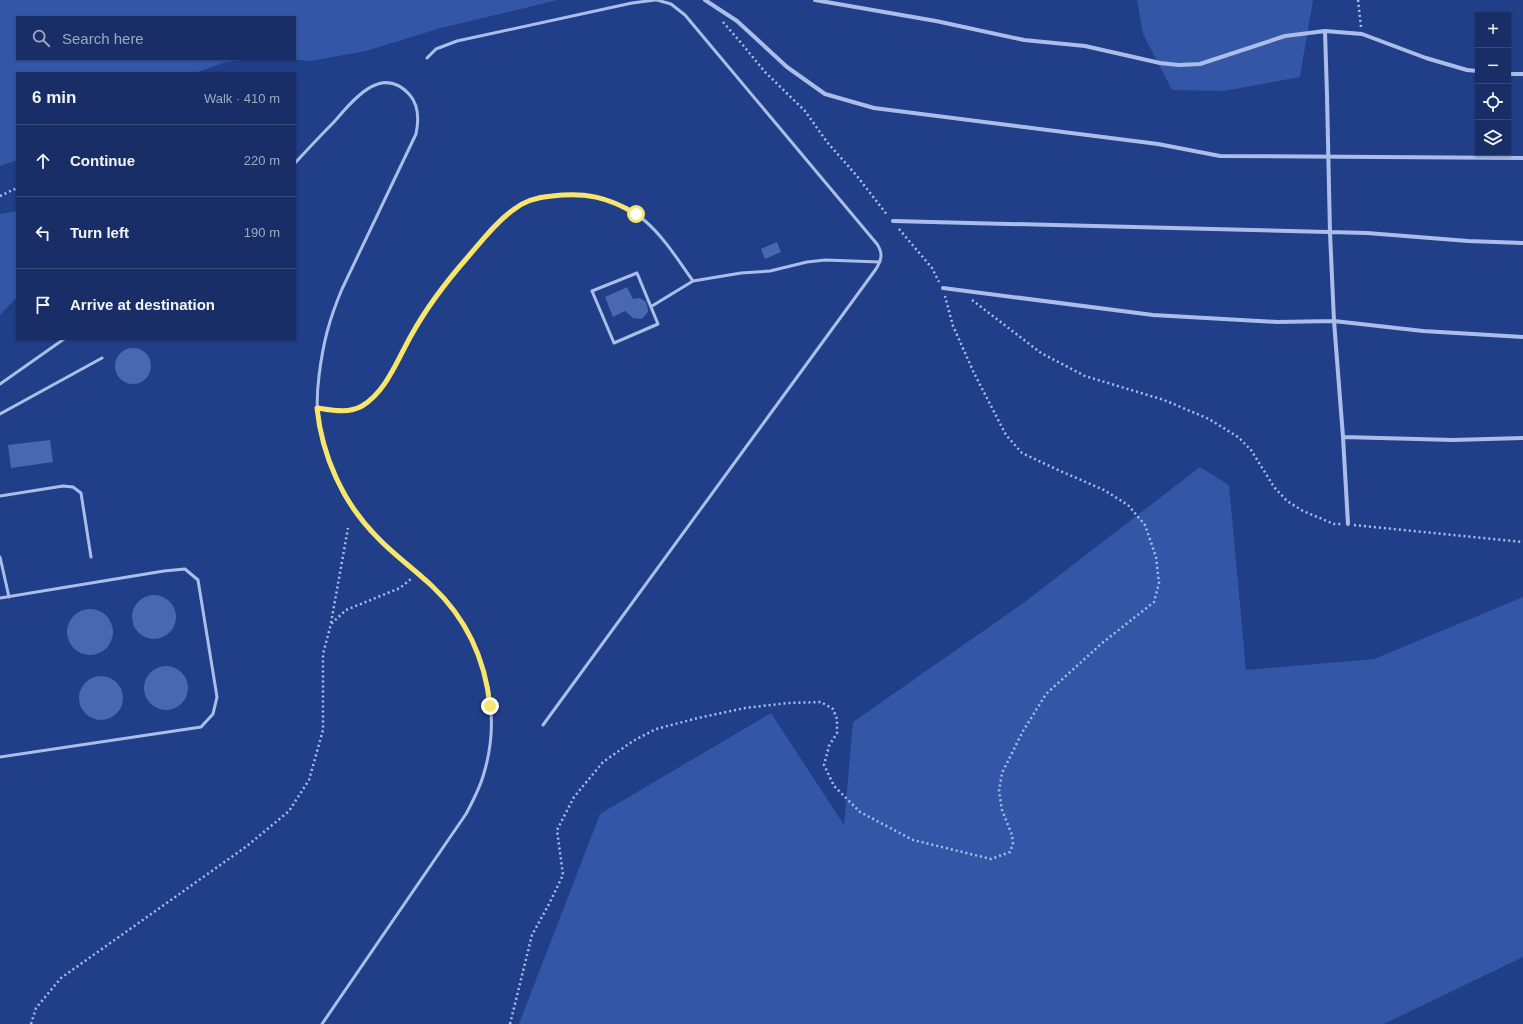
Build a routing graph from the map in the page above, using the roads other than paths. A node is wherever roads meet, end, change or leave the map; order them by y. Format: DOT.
graph roads {
  1 [pos="656,0"];
  2 [pos="705,0"];
  3 [pos="815,0"];
  4 [pos="1325,31"];
  5 [pos="427,58"];
  6 [pos="1475,71"];
  7 [pos="1511,74"];
  8 [pos="1523,74"];
  9 [pos="1328,157"];
  10 [pos="1523,158"];
  11 [pos="296,162"];
  12 [pos="892,221"];
  13 [pos="1330,233"];
  14 [pos="1523,243"];
  15 [pos="880,262"];
  16 [pos="693,281"];
  17 [pos="943,288"];
  18 [pos="652,306"];
  19 [pos="1334,322"];
  20 [pos="1523,337"];
  21 [pos="63,340"];
  22 [pos="102,358"];
  23 [pos="0,384"];
  24 [pos="317,408"];
  25 [pos="0,414"];
  26 [pos="1343,437"];
  27 [pos="1523,438"];
  28 [pos="0,496"];
  29 [pos="1348,524"];
  30 [pos="0,557"];
  31 [pos="91,557"];
  32 [pos="9,597"];
  33 [pos="0,598"];
  34 [pos="543,725"];
  35 [pos="0,757"];
  36 [pos="322,1024"];
  1 -- 5 [label="lane"];
  1 -- 15 [label="lane"];
  2 -- 9 [label="street"];
  3 -- 4 [label="street"];
  4 -- 6 [label="street"];
  4 -- 9 [label="street"];
  7 -- 8 [label="street"];
  9 -- 10 [label="street"];
  9 -- 13 [label="street"];
  11 -- 24 [label="lane"];
  12 -- 13 [label="street"];
  13 -- 14 [label="street"];
  13 -- 19 [label="street"];
  15 -- 16 [label="lane"];
  15 -- 34 [label="lane"];
  16 -- 18 [label="lane"];
  16 -- 24 [label="lane"];
  17 -- 19 [label="street"];
  18 -- 18 [label="lane"];
  19 -- 20 [label="street"];
  19 -- 26 [label="street"];
  21 -- 23 [label="lane"];
  22 -- 25 [label="lane"];
  24 -- 36 [label="lane"];
  26 -- 27 [label="street"];
  26 -- 29 [label="street"];
  28 -- 31 [label="lane"];
  30 -- 32 [label="lane"];
  32 -- 33 [label="lane"];
  32 -- 35 [label="lane"];
}
